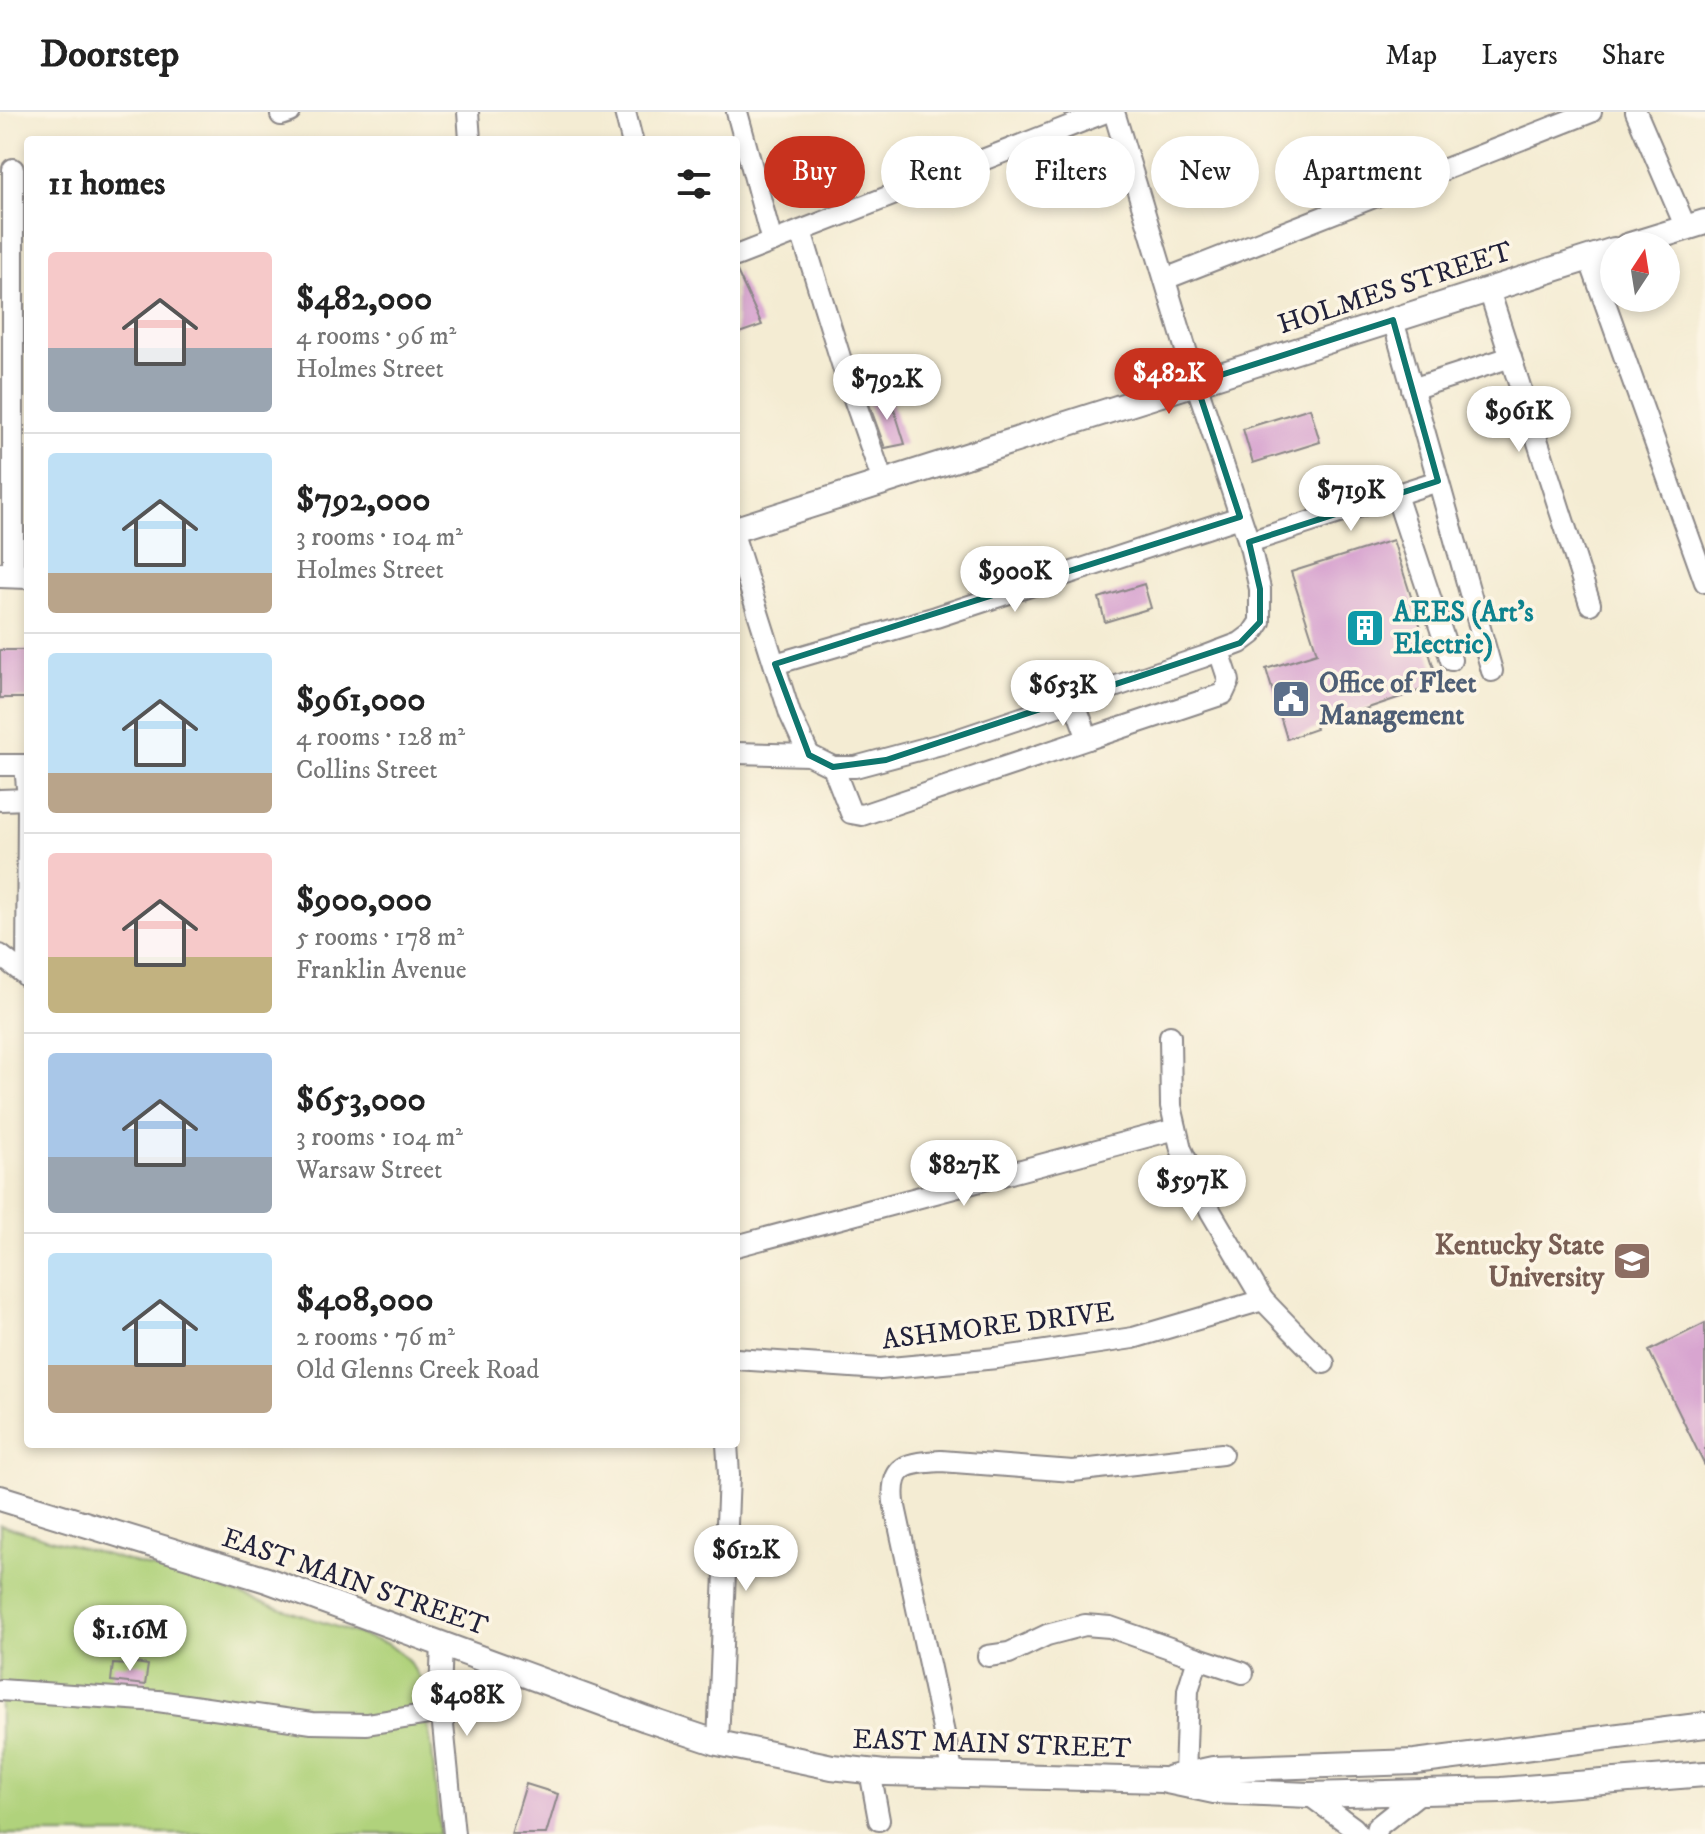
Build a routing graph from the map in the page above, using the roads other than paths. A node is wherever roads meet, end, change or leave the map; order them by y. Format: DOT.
graph roads {
  1 [pos="468,112"];
  2 [pos="625,112"];
  3 [pos="737,112"];
  4 [pos="1106,112"];
  5 [pos="1114,112"];
  6 [pos="1591,112"];
  7 [pos="1636,112"];
  8 [pos="470,136"];
  9 [pos="631,136"];
  10 [pos="13,169"];
  11 [pos="1695,225"];
  12 [pos="14,230"];
  13 [pos="801,231"];
  14 [pos="1672,232"];
  15 [pos="772,242"];
  16 [pos="740,254"];
  17 [pos="1600,254"];
  18 [pos="1589,258"];
  19 [pos="1165,279"];
  20 [pos="1489,290"];
  21 [pos="1393,320"];
  22 [pos="1511,357"];
  23 [pos="14,382"];
  24 [pos="1196,383"];
  25 [pos="1412,389"];
  26 [pos="1438,481"];
  27 [pos="883,482"];
  28 [pos="1396,495"];
  29 [pos="1240,517"];
  30 [pos="740,528"];
  31 [pos="1249,542"];
  32 [pos="740,555"];
  33 [pos="14,576"];
  34 [pos="1705,582"];
  35 [pos="1590,604"];
  36 [pos="1219,651"];
  37 [pos="1451,660"];
  38 [pos="775,664"];
  39 [pos="1492,671"];
  40 [pos="1074,701"];
  41 [pos="1088,739"];
  42 [pos="740,753"];
  43 [pos="809,755"];
  44 [pos="0,765"];
  45 [pos="24,765"];
  46 [pos="833,767"];
  47 [pos="24,799"];
  48 [pos="0,800"];
  49 [pos="0,955"];
  50 [pos="24,974"];
  51 [pos="1170,1036"];
  52 [pos="1176,1129"];
  53 [pos="740,1245"];
  54 [pos="1263,1300"];
  55 [pos="740,1359"];
  56 [pos="1324,1363"];
  57 [pos="727,1448"];
  58 [pos="1222,1454"];
  59 [pos="0,1498"];
  60 [pos="442,1643"];
  61 [pos="988,1656"];
  62 [pos="1198,1658"];
  63 [pos="1243,1673"];
  64 [pos="0,1690"];
  65 [pos="442,1712"];
  66 [pos="1705,1725"];
  67 [pos="718,1743"];
  68 [pos="870,1771"];
  69 [pos="1705,1774"];
  70 [pos="953,1775"];
  71 [pos="1173,1777"];
  72 [pos="1420,1793"];
  73 [pos="1309,1795"];
  74 [pos="879,1820"];
  75 [pos="454,1834"];
  76 [pos="1358,1834"];
  77 [pos="1375,1834"];
  1 -- 8 [label="street"];
  2 -- 9 [label="street"];
  3 -- 15 [label="street"];
  4 -- 13 [label="street"];
  5 -- 19 [label="street"];
  6 -- 19 [label="street"];
  7 -- 11 [label="street"];
  10 -- 12 [label="street"];
  11 -- 14 [label="main road"];
  12 -- 23 [label="street"];
  13 -- 15 [label="street"];
  13 -- 27 [label="street"];
  15 -- 16 [label="street"];
  17 -- 18 [label="main road, HOLMES STREET"];
  18 -- 20 [label="main road, HOLMES STREET"];
  18 -- 34 [label="street"];
  19 -- 24 [label="street"];
  20 -- 21 [label="main road, HOLMES STREET"];
  20 -- 22 [label="street"];
  21 -- 24 [label="main road, HOLMES STREET"];
  21 -- 25 [label="street"];
  22 -- 25 [label="street"];
  22 -- 35 [label="street"];
  23 -- 33 [label="street"];
  24 -- 27 [label="main road, HOLMES STREET"];
  24 -- 29 [label="street"];
  25 -- 26 [label="street"];
  26 -- 28 [label="street"];
  26 -- 39 [label="street"];
  27 -- 30 [label="main road, HOLMES STREET"];
  28 -- 31 [label="street"];
  28 -- 37 [label="street"];
  29 -- 31 [label="street"];
  29 -- 38 [label="street"];
  31 -- 36 [label="street"];
  32 -- 38 [label="street"];
  36 -- 40 [label="street"];
  36 -- 41 [label="street"];
  38 -- 43 [label="street"];
  40 -- 41 [label="street"];
  40 -- 46 [label="street"];
  41 -- 46 [label="street"];
  42 -- 43 [label="street"];
  43 -- 46 [label="street"];
  44 -- 45 [label="street"];
  47 -- 48 [label="street"];
  49 -- 50 [label="street"];
  51 -- 52 [label="street"];
  52 -- 53 [label="street"];
  52 -- 54 [label="street"];
  54 -- 55 [label="street, ASHMORE DRIVE"];
  54 -- 56 [label="street"];
  57 -- 67 [label="street"];
  58 -- 70 [label="street"];
  59 -- 60 [label="main road, EAST MAIN STREET"];
  60 -- 65 [label="street"];
  60 -- 67 [label="main road, EAST MAIN STREET"];
  61 -- 62 [label="street"];
  62 -- 63 [label="street"];
  62 -- 71 [label="street"];
  64 -- 65 [label="street"];
  65 -- 75 [label="street"];
  66 -- 71 [label="main road, EAST MAIN STREET"];
  67 -- 68 [label="main road, EAST MAIN STREET"];
  68 -- 70 [label="main road, EAST MAIN STREET"];
  68 -- 74 [label="street"];
  69 -- 72 [label="main road, EAST MAIN STREET"];
  70 -- 71 [label="main road, EAST MAIN STREET"];
  71 -- 73 [label="main road, EAST MAIN STREET"];
  72 -- 73 [label="main road, EAST MAIN STREET"];
  72 -- 77 [label="street"];
  73 -- 76 [label="street"];
}
